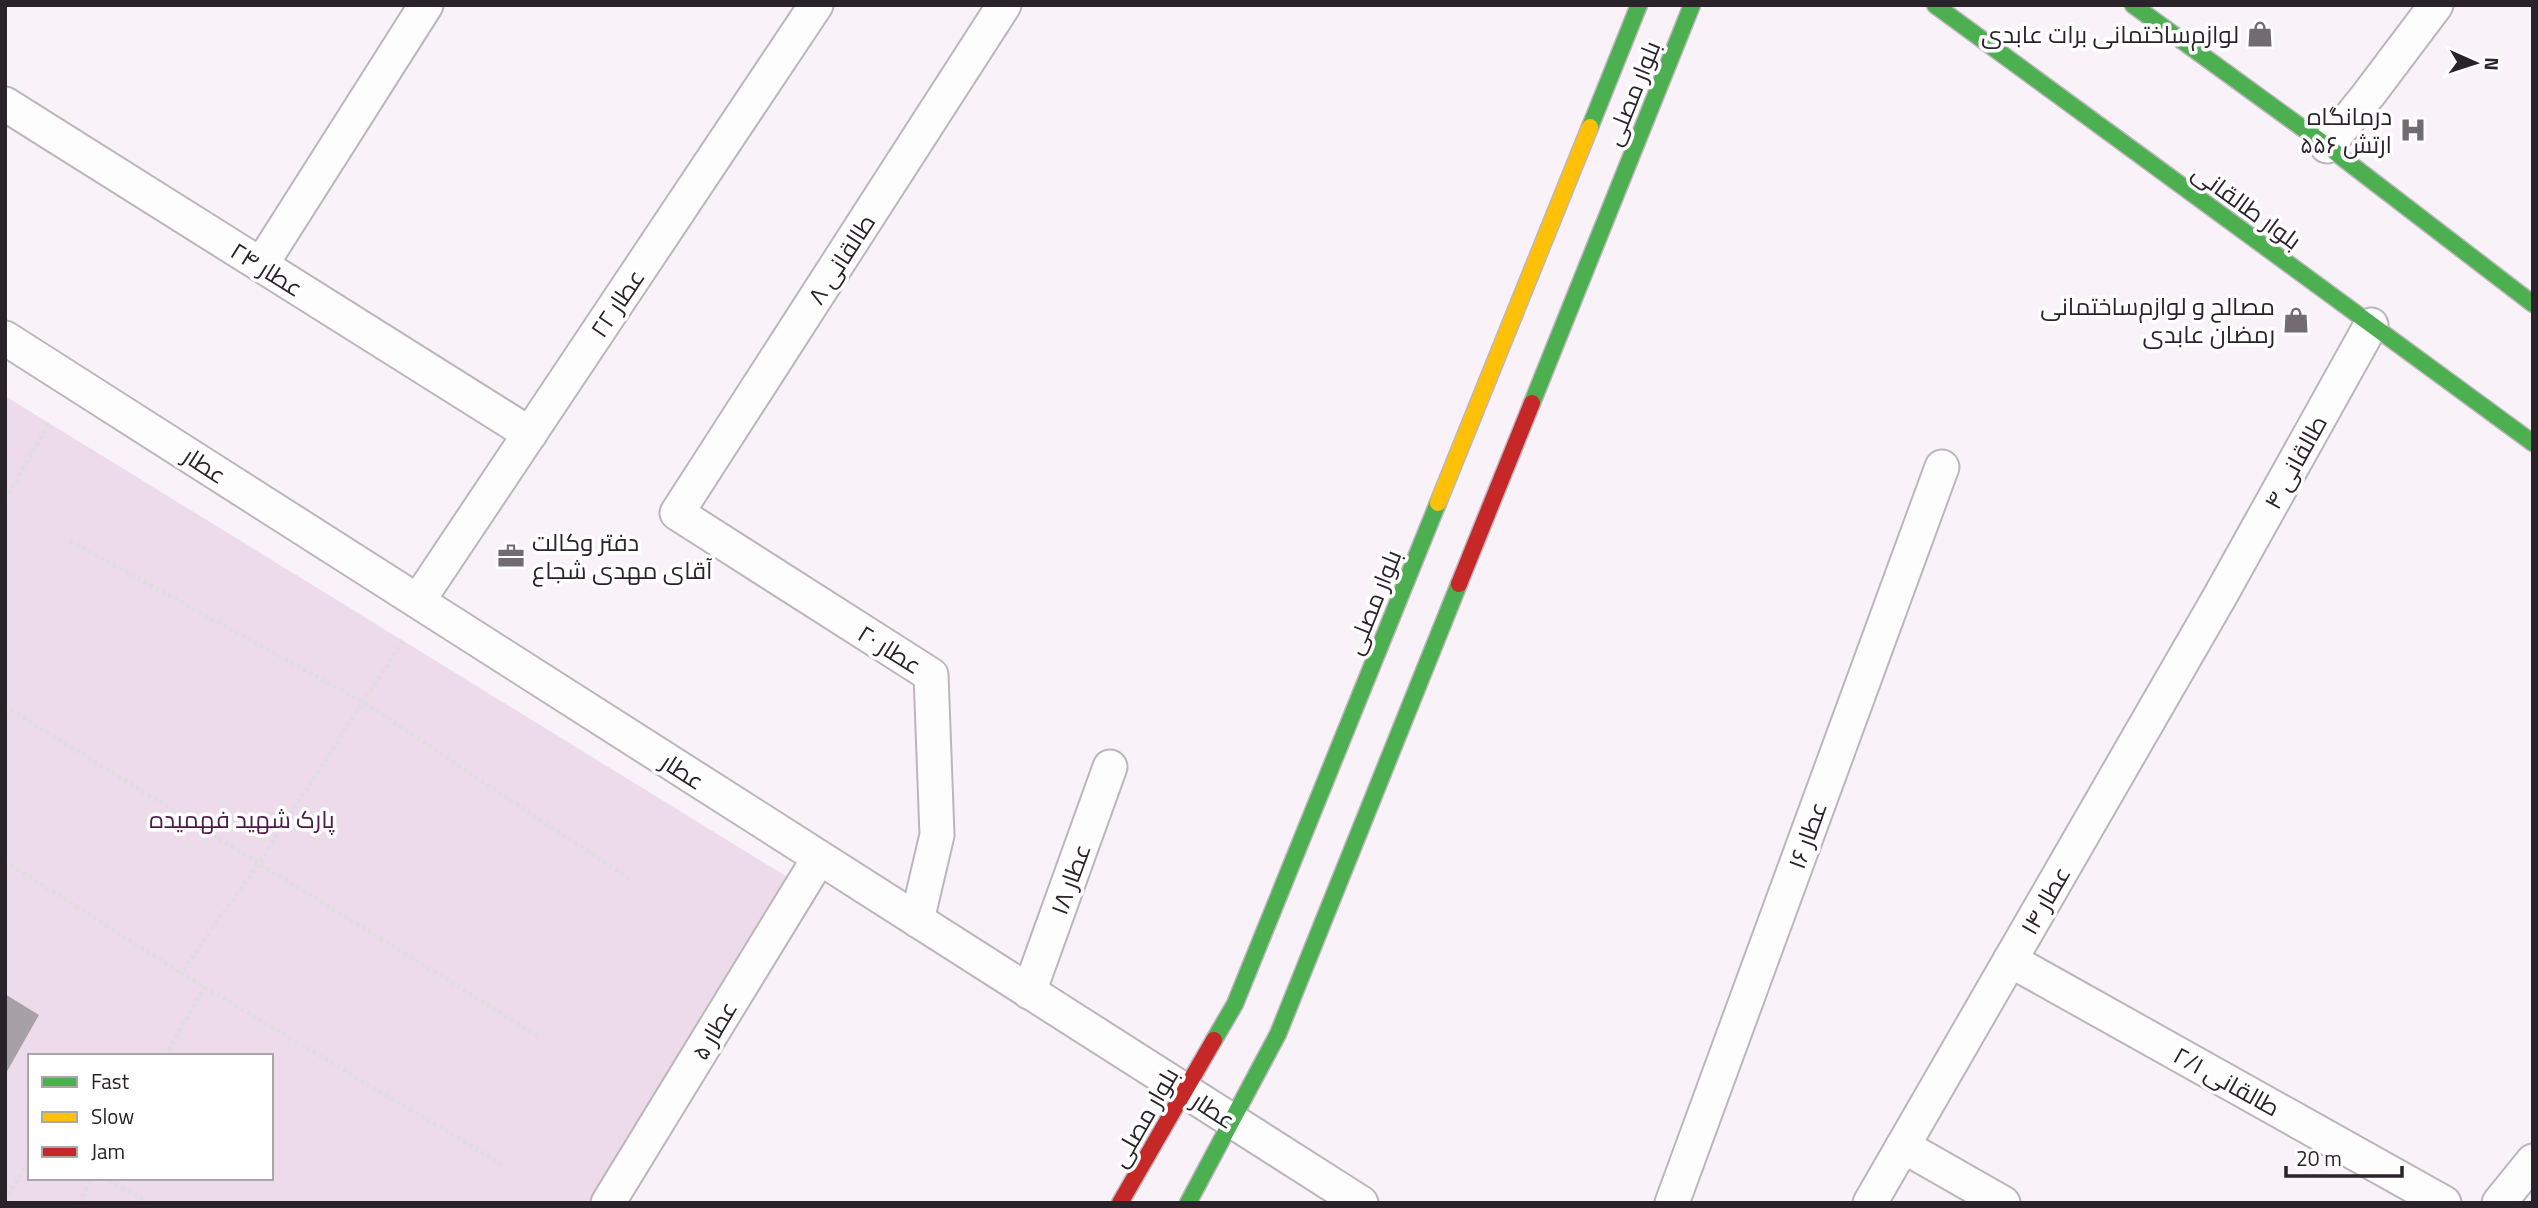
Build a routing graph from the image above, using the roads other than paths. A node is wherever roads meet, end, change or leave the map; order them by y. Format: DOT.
graph roads {
  1 [pos="426,5"];
  2 [pos="816,5"];
  3 [pos="1004,5"];
  4 [pos="1639,5"];
  5 [pos="1692,5"];
  6 [pos="1935,5"];
  7 [pos="2133,5"];
  8 [pos="2436,5"];
  9 [pos="5,104"];
  10 [pos="2326,146"];
  11 [pos="261,265"];
  12 [pos="2533,304"];
  13 [pos="2371,325"];
  14 [pos="5,338"];
  15 [pos="530,434"];
  16 [pos="2533,443"];
  17 [pos="1942,467"];
  18 [pos="677,513"];
  19 [pos="2219,598"];
  20 [pos="418,601"];
  21 [pos="1110,767"];
  22 [pos="819,858"];
  23 [pos="917,920"];
  24 [pos="2010,960"];
  25 [pos="1029,992"];
  26 [pos="1185,1091"];
  27 [pos="1232,1121"];
  28 [pos="1903,1146"];
  29 [pos="2533,1161"];
  30 [pos="608,1203"];
  31 [pos="1121,1203"];
  32 [pos="1188,1203"];
  33 [pos="1361,1203"];
  34 [pos="1672,1203"];
  35 [pos="1870,1203"];
  36 [pos="2003,1203"];
  37 [pos="2444,1203"];
  38 [pos="2500,1203"];
  1 -- 11 [label="street"];
  2 -- 15 [label="street, عطار ۲۲"];
  3 -- 18 [label="street, طالقانی ۸"];
  4 -- 26 [label="street, بلوار مصلی"];
  5 -- 27 [label="street, بلوار مصلی"];
  6 -- 13 [label="street, بلوار طالقانی"];
  7 -- 10 [label="street"];
  8 -- 10 [label="street"];
  9 -- 11 [label="street, عطار ۲۴"];
  10 -- 12 [label="street"];
  11 -- 15 [label="street, عطار ۲۴"];
  13 -- 16 [label="street, بلوار طالقانی"];
  13 -- 19 [label="street, طالقانی ۴"];
  14 -- 20 [label="street, عطار"];
  15 -- 20 [label="street, عطار ۲۲"];
  17 -- 34 [label="street, عطار ۱۶"];
  18 -- 23 [label="street, عطار ۲۰"];
  19 -- 24 [label="street, عطار ۱۴"];
  20 -- 22 [label="street, عطار"];
  21 -- 25 [label="street, عطار ۱۸"];
  22 -- 23 [label="street, عطار"];
  22 -- 30 [label="street, عطار ۵"];
  23 -- 25 [label="street, عطار"];
  24 -- 28 [label="street, عطار ۱۴"];
  24 -- 37 [label="street, طالقانی ۲/۱"];
  25 -- 26 [label="street, عطار"];
  26 -- 27 [label="street, عطار"];
  26 -- 31 [label="street, بلوار مصلی"];
  27 -- 32 [label="street, بلوار مصلی"];
  27 -- 33 [label="street, عطار"];
  28 -- 35 [label="street, عطار ۱۴"];
  28 -- 36 [label="street"];
  29 -- 38 [label="street"];
}
